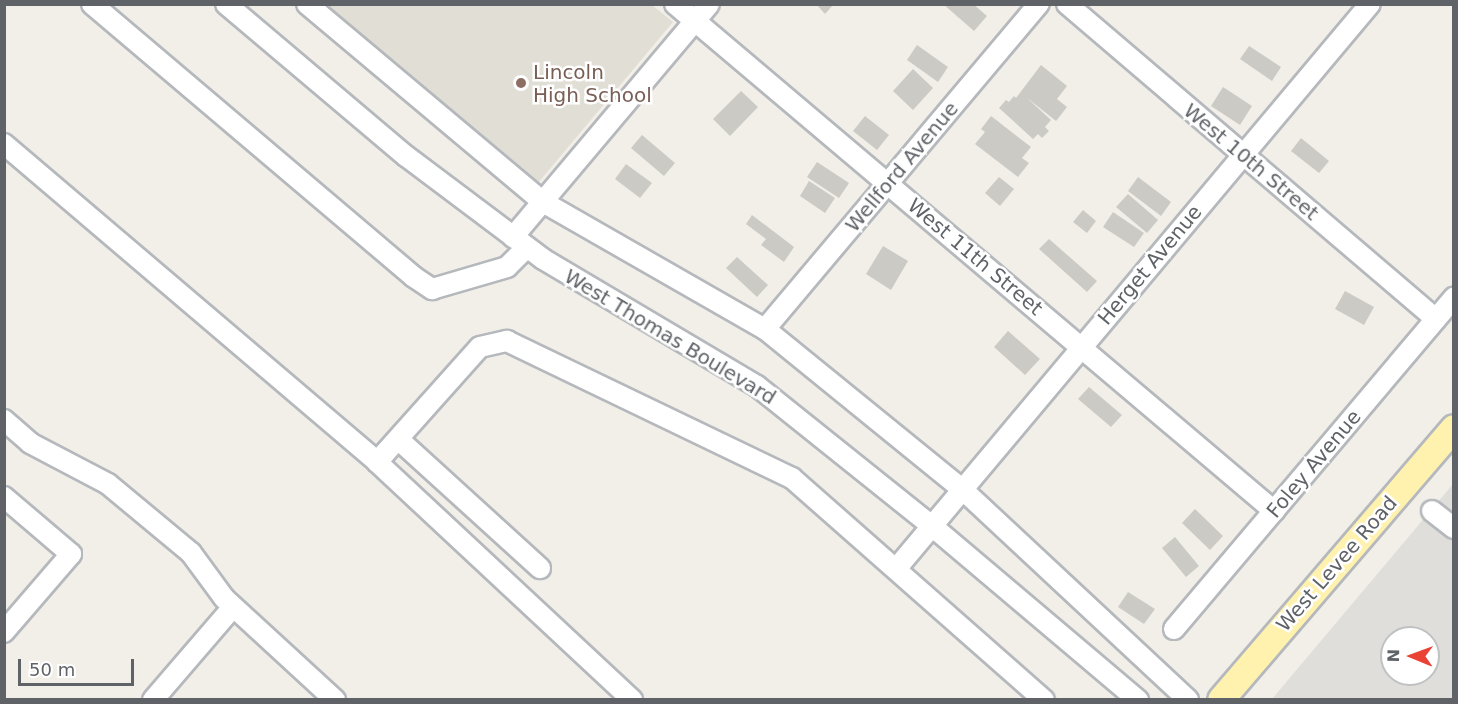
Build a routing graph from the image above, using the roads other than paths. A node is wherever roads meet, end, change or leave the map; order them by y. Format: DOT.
graph roads {
  1 [pos="92,4"];
  2 [pos="226,4"];
  3 [pos="307,4"];
  4 [pos="675,4"];
  5 [pos="709,4"];
  6 [pos="1039,4"];
  7 [pos="1067,4"];
  8 [pos="1370,4"];
  9 [pos="695,21"];
  10 [pos="4,144"];
  11 [pos="1243,154"];
  12 [pos="888,184"];
  13 [pos="543,202"];
  14 [pos="520,242"];
  15 [pos="1454,298"];
  16 [pos="1436,319"];
  17 [pos="765,329"];
  18 [pos="1081,347"];
  19 [pos="4,420"];
  20 [pos="1454,428"];
  21 [pos="398,439"];
  22 [pos="377,462"];
  23 [pos="962,489"];
  24 [pos="4,497"];
  25 [pos="1274,511"];
  26 [pos="1432,511"];
  27 [pos="932,526"];
  28 [pos="1454,528"];
  29 [pos="540,568"];
  30 [pos="896,569"];
  31 [pos="233,607"];
  32 [pos="1174,629"];
  33 [pos="4,632"];
  34 [pos="153,699"];
  35 [pos="335,699"];
  36 [pos="632,699"];
  37 [pos="1044,699"];
  38 [pos="1138,699"];
  39 [pos="1188,699"];
  40 [pos="1221,699"];
  1 -- 14 [label="street"];
  2 -- 14 [label="street, West Thomas Boulevard"];
  3 -- 13 [label="street"];
  4 -- 9 [label="street, West 11th Street"];
  5 -- 9 [label="street"];
  6 -- 12 [label="street, Wellford Avenue"];
  7 -- 11 [label="street, West 10th Street"];
  8 -- 11 [label="street, Herget Avenue"];
  9 -- 12 [label="street, West 11th Street"];
  9 -- 13 [label="street"];
  10 -- 22 [label="street"];
  11 -- 16 [label="street, West 10th Street"];
  11 -- 18 [label="street, Herget Avenue"];
  12 -- 17 [label="street, Wellford Avenue"];
  12 -- 18 [label="street, West 11th Street"];
  13 -- 14 [label="street"];
  13 -- 17 [label="street"];
  14 -- 27 [label="street, West Thomas Boulevard"];
  15 -- 16 [label="street, Foley Avenue"];
  16 -- 25 [label="street, Foley Avenue"];
  17 -- 23 [label="street"];
  18 -- 23 [label="street, Herget Avenue"];
  18 -- 25 [label="street, West 11th Street"];
  19 -- 31 [label="street"];
  20 -- 40 [label="main road, West Levee Road"];
  21 -- 22 [label="street"];
  21 -- 29 [label="street"];
  21 -- 30 [label="street"];
  22 -- 36 [label="street"];
  23 -- 27 [label="street, Herget Avenue"];
  23 -- 39 [label="street"];
  24 -- 33 [label="street"];
  25 -- 32 [label="street, Foley Avenue"];
  26 -- 28 [label="street"];
  27 -- 30 [label="street, Herget Avenue"];
  27 -- 38 [label="street, West Thomas Boulevard"];
  30 -- 37 [label="street"];
  31 -- 34 [label="street"];
  31 -- 35 [label="street"];
}
